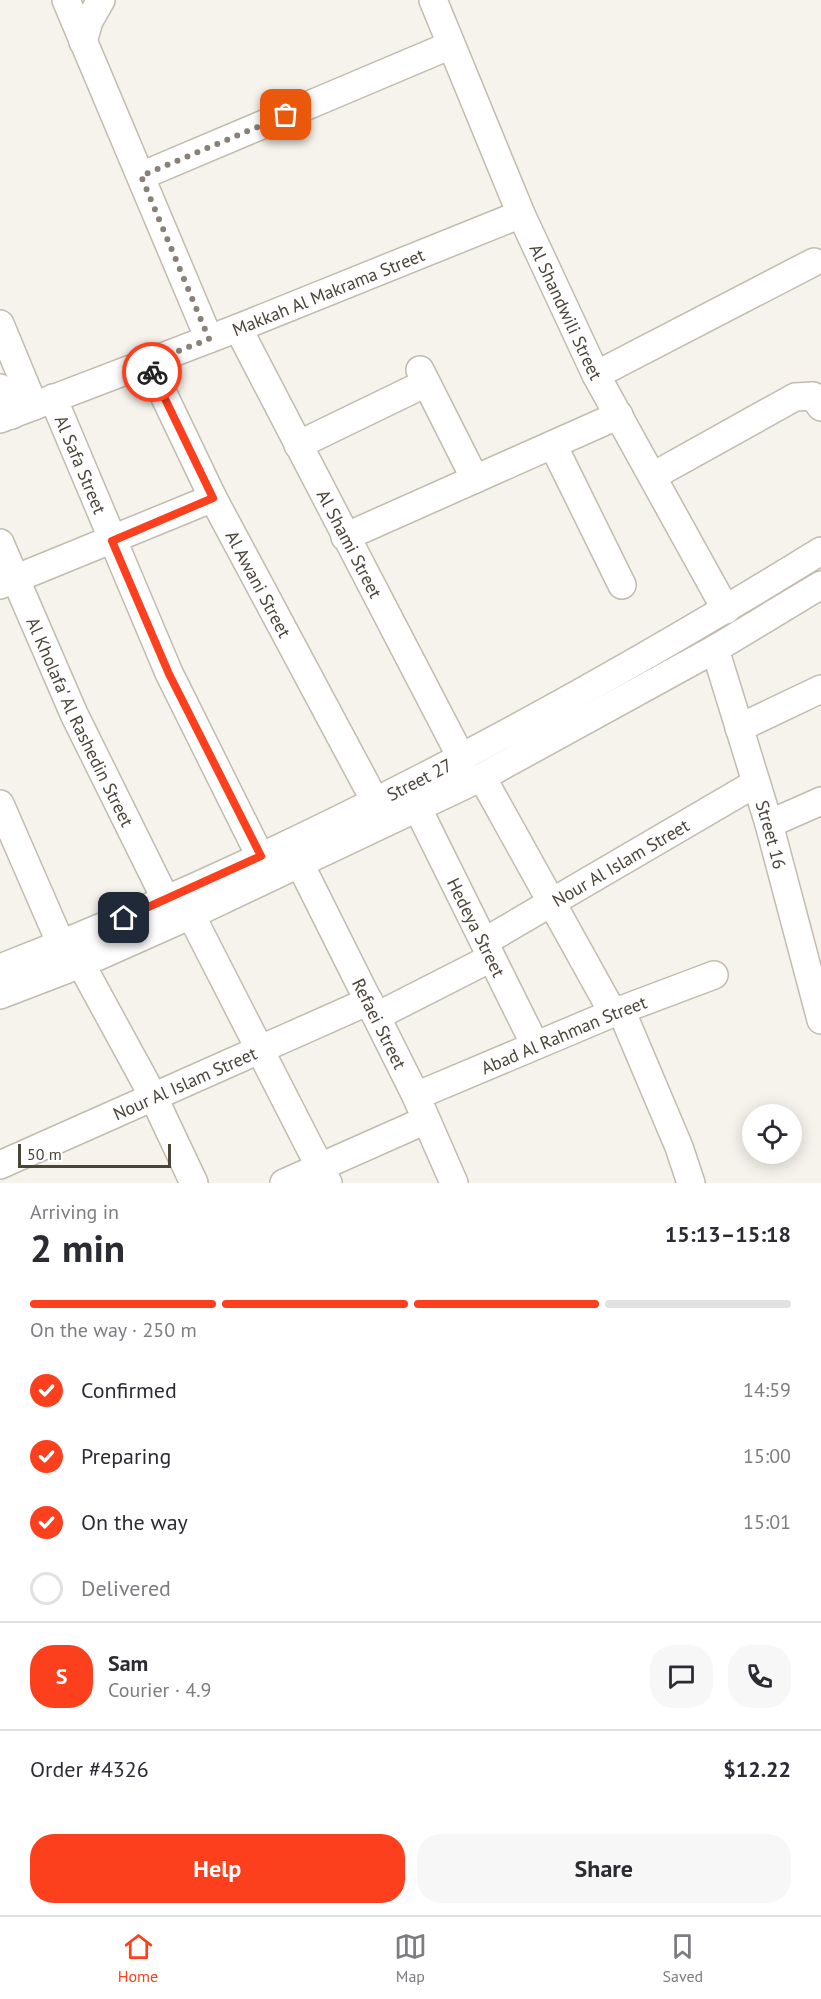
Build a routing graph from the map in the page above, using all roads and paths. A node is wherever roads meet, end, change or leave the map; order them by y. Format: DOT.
graph roads {
  1 [pos="66,0"];
  2 [pos="101,0"];
  3 [pos="433,0"];
  4 [pos="83,42"];
  5 [pos="452,45"];
  6 [pos="141,176"];
  7 [pos="521,214"];
  8 [pos="814,262"];
  9 [pos="0,324"];
  10 [pos="238,328"];
  11 [pos="209,339"];
  12 [pos="148,363"];
  13 [pos="596,375"];
  14 [pos="0,388"];
  15 [pos="821,407"];
  16 [pos="25,410"];
  17 [pos="619,415"];
  18 [pos="553,444"];
  19 [pos="298,445"];
  20 [pos="654,476"];
  21 [pos="475,479"];
  22 [pos="213,498"];
  23 [pos="345,537"];
  24 [pos="112,541"];
  25 [pos="0,543"];
  26 [pos="821,551"];
  27 [pos="8,582"];
  28 [pos="622,585"];
  29 [pos="821,585"];
  30 [pos="726,610"];
  31 [pos="715,649"];
  32 [pos="821,688"];
  33 [pos="739,728"];
  34 [pos="462,759"];
  35 [pos="482,777"];
  36 [pos="756,783"];
  37 [pos="821,801"];
  38 [pos="0,804"];
  39 [pos="418,809"];
  40 [pos="365,816"];
  41 [pos="769,824"];
  42 [pos="261,856"];
  43 [pos="301,866"];
  44 [pos="166,900"];
  45 [pos="553,901"];
  46 [pos="191,915"];
  47 [pos="61,944"];
  48 [pos="487,950"];
  49 [pos="812,952"];
  50 [pos="81,964"];
  51 [pos="0,968"];
  52 [pos="714,975"];
  53 [pos="0,995"];
  54 [pos="373,1008"];
  55 [pos="617,1012"];
  56 [pos="821,1020"];
  57 [pos="535,1045"];
  58 [pos="260,1049"];
  59 [pos="153,1096"];
  60 [pos="421,1108"];
  61 [pos="0,1165"];
  62 [pos="324,1175"];
  63 [pos="194,1183"];
  64 [pos="284,1183"];
  65 [pos="454,1183"];
  66 [pos="691,1183"];
  1 -- 4 [label="street"];
  2 -- 4 [label="street"];
  3 -- 5 [label="street, Al Shandwili Street"];
  4 -- 6 [label="street"];
  5 -- 6 [label="street"];
  5 -- 7 [label="street, Al Shandwili Street"];
  6 -- 11 [label="street"];
  7 -- 10 [label="street, Makkah Al Makrama Street"];
  7 -- 13 [label="street, Al Shandwili Street"];
  8 -- 13 [label="street"];
  9 -- 16 [label="street"];
  10 -- 11 [label="street, Makkah Al Makrama Street"];
  10 -- 19 [label="street, Al Shami Street"];
  11 -- 12 [label="street, Makkah Al Makrama Street"];
  12 -- 16 [label="street, Makkah Al Makrama Street"];
  12 -- 22 [label="street, Al Awani Street"];
  13 -- 17 [label="street, Al Shandwili Street"];
  14 -- 16 [label="street"];
  15 -- 20 [label="street"];
  16 -- 24 [label="street, Al Safa Street"];
  17 -- 18 [label="street"];
  17 -- 20 [label="street, Al Shandwili Street"];
  18 -- 21 [label="street"];
  18 -- 28 [label="street"];
  19 -- 21 [label="street"];
  19 -- 23 [label="street, Al Shami Street"];
  20 -- 30 [label="street, Al Shandwili Street"];
  21 -- 23 [label="street"];
  22 -- 24 [label="street"];
  22 -- 40 [label="street, Al Awani Street"];
  23 -- 34 [label="street, Al Shami Street"];
  24 -- 27 [label="street"];
  24 -- 42 [label="street, Al Safa Street"];
  25 -- 27 [label="street, Al Kholafa' Al Rashedin Street"];
  26 -- 30 [label="street, Street 27"];
  27 -- 44 [label="street, Al Kholafa' Al Rashedin Street"];
  29 -- 31 [label="street, Street 27"];
  30 -- 34 [label="street, Street 27"];
  31 -- 33 [label="street, Street 16"];
  31 -- 35 [label="street, Street 27"];
  32 -- 33 [label="street"];
  33 -- 36 [label="street, Street 16"];
  34 -- 40 [label="street, Street 27"];
  35 -- 39 [label="street, Street 27"];
  35 -- 45 [label="street"];
  36 -- 41 [label="street, Street 16"];
  36 -- 45 [label="street, Nour Al Islam Street"];
  37 -- 41 [label="street"];
  38 -- 47 [label="street"];
  39 -- 40 [label="street, Street 27"];
  39 -- 48 [label="street, Hedeya Street"];
  40 -- 42 [label="street, Street 27"];
  40 -- 43 [label="street, Street 27"];
  41 -- 49 [label="street, Street 16"];
  42 -- 44 [label="street, Street 27"];
  43 -- 46 [label="street, Street 27"];
  43 -- 54 [label="street, Refaei Street"];
  44 -- 47 [label="street, Street 27"];
  45 -- 48 [label="street, Nour Al Islam Street"];
  45 -- 55 [label="street"];
  46 -- 50 [label="street, Street 27"];
  46 -- 58 [label="street"];
  47 -- 51 [label="street, Street 27"];
  48 -- 54 [label="street, Nour Al Islam Street"];
  48 -- 57 [label="street, Hedeya Street"];
  49 -- 56 [label="street, Street 16"];
  50 -- 53 [label="street, Street 27"];
  50 -- 59 [label="street"];
  52 -- 55 [label="street, Abad Al Rahman Street"];
  54 -- 58 [label="street, Nour Al Islam Street"];
  54 -- 60 [label="street, Refaei Street"];
  55 -- 57 [label="street, Abad Al Rahman Street"];
  55 -- 66 [label="street"];
  57 -- 60 [label="street, Abad Al Rahman Street"];
  58 -- 59 [label="street, Nour Al Islam Street"];
  58 -- 62 [label="street"];
  59 -- 61 [label="street, Nour Al Islam Street"];
  59 -- 63 [label="street"];
  60 -- 62 [label="street, Abad Al Rahman Street"];
  60 -- 65 [label="street, Refaei Street"];
  62 -- 64 [label="street, Abad Al Rahman Street"];
}
